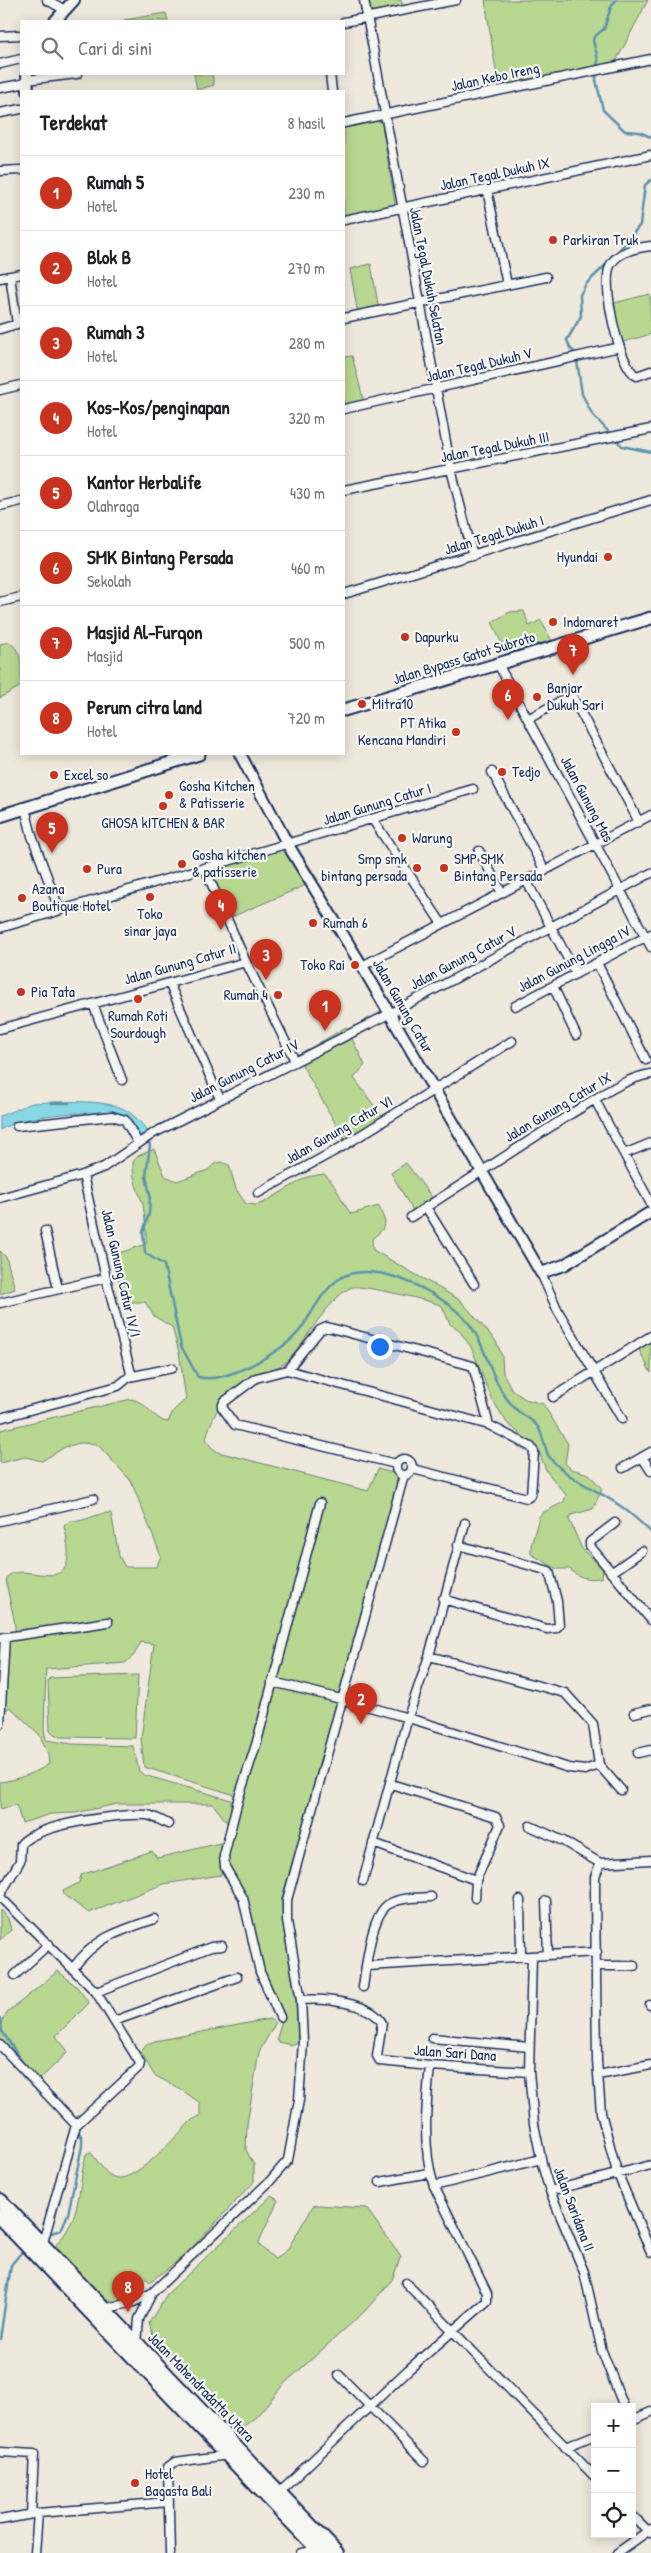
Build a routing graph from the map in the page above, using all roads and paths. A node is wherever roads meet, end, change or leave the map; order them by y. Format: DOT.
graph roads {
  1 [pos="47,0"];
  2 [pos="74,0"];
  3 [pos="364,0"];
  4 [pos="456,0"];
  5 [pos="65,10"];
  6 [pos="367,17"];
  7 [pos="56,20"];
  8 [pos="345,22"];
  9 [pos="20,35"];
  10 [pos="0,36"];
  11 [pos="20,59"];
  12 [pos="651,59"];
  13 [pos="0,64"];
  14 [pos="71,75"];
  15 [pos="330,75"];
  16 [pos="27,82"];
  17 [pos="0,88"];
  18 [pos="332,90"];
  19 [pos="20,109"];
  20 [pos="0,113"];
  21 [pos="384,114"];
  22 [pos="345,123"];
  23 [pos="651,156"];
  24 [pos="20,170"];
  25 [pos="0,171"];
  26 [pos="487,190"];
  27 [pos="401,208"];
  28 [pos="345,220"];
  29 [pos="651,246"];
  30 [pos="20,274"];
  31 [pos="10,276"];
  32 [pos="546,277"];
  33 [pos="0,278"];
  34 [pos="507,284"];
  35 [pos="419,303"];
  36 [pos="345,318"];
  37 [pos="0,329"];
  38 [pos="620,347"];
  39 [pos="651,371"];
  40 [pos="20,385"];
  41 [pos="0,390"];
  42 [pos="436,390"];
  43 [pos="345,409"];
  44 [pos="651,430"];
  45 [pos="451,469"];
  46 [pos="345,490"];
  47 [pos="651,500"];
  48 [pos="20,501"];
  49 [pos="0,506"];
  50 [pos="473,556"];
  51 [pos="345,594"];
  52 [pos="20,597"];
  53 [pos="0,602"];
  54 [pos="651,618"];
  55 [pos="498,664"];
  56 [pos="345,710"];
  57 [pos="528,719"];
  58 [pos="196,755"];
  59 [pos="241,755"];
  60 [pos="492,772"];
  61 [pos="472,789"];
  62 [pos="25,808"];
  63 [pos="0,816"];
  64 [pos="651,816"];
  65 [pos="373,820"];
  66 [pos="639,822"];
  67 [pos="595,844"];
  68 [pos="288,845"];
  69 [pos="479,852"];
  70 [pos="205,869"];
  71 [pos="545,871"];
  72 [pos="651,873"];
  73 [pos="526,880"];
  74 [pos="620,890"];
  75 [pos="502,893"];
  76 [pos="59,909"];
  77 [pos="442,924"];
  78 [pos="551,927"];
  79 [pos="0,928"];
  80 [pos="648,935"];
  81 [pos="651,947"];
  82 [pos="246,962"];
  83 [pos="597,963"];
  84 [pos="362,966"];
  85 [pos="576,974"];
  86 [pos="169,982"];
  87 [pos="553,986"];
  88 [pos="93,1004"];
  89 [pos="515,1006"];
  90 [pos="389,1014"];
  91 [pos="0,1029"];
  92 [pos="576,1035"];
  93 [pos="512,1041"];
  94 [pos="646,1060"];
  95 [pos="295,1061"];
  96 [pos="651,1074"];
  97 [pos="122,1080"];
  98 [pos="434,1089"];
  99 [pos="220,1099"];
  100 [pos="595,1100"];
  101 [pos="17,1126"];
  102 [pos="139,1142"];
  103 [pos="651,1143"];
  104 [pos="624,1154"];
  105 [pos="482,1170"];
  106 [pos="83,1176"];
  107 [pos="258,1193"];
  108 [pos="0,1198"];
  109 [pos="651,1204"];
  110 [pos="426,1208"];
  111 [pos="651,1212"];
  112 [pos="411,1217"];
  113 [pos="45,1231"];
  114 [pos="541,1273"];
  115 [pos="106,1278"];
  116 [pos="474,1284"];
  117 [pos="58,1289"];
  118 [pos="0,1303"];
  119 [pos="651,1336"];
  120 [pos="172,1368"];
  121 [pos="287,1370"];
  122 [pos="595,1372"];
  123 [pos="129,1377"];
  124 [pos="553,1397"];
  125 [pos="0,1418"];
  126 [pos="622,1419"];
  127 [pos="489,1425"];
  128 [pos="651,1452"];
  129 [pos="642,1458"];
  130 [pos="396,1464"];
  131 [pos="623,1468"];
  132 [pos="412,1469"];
  133 [pos="651,1471"];
  134 [pos="404,1475"];
  135 [pos="93,1499"];
  136 [pos="320,1503"];
  137 [pos="0,1521"];
  138 [pos="466,1522"];
  139 [pos="615,1523"];
  140 [pos="458,1545"];
  141 [pos="642,1551"];
  142 [pos="611,1573"];
  143 [pos="444,1600"];
  144 [pos="651,1620"];
  145 [pos="108,1622"];
  146 [pos="2,1637"];
  147 [pos="429,1656"];
  148 [pos="272,1682"];
  149 [pos="344,1698"];
  150 [pos="651,1709"];
  151 [pos="634,1713"];
  152 [pos="408,1717"];
  153 [pos="0,1724"];
  154 [pos="651,1750"];
  155 [pos="638,1753"];
  156 [pos="599,1765"];
  157 [pos="391,1784"];
  158 [pos="621,1790"];
  159 [pos="168,1824"];
  160 [pos="530,1826"];
  161 [pos="373,1843"];
  162 [pos="651,1860"];
  163 [pos="600,1863"];
  164 [pos="476,1880"];
  165 [pos="363,1881"];
  166 [pos="0,1896"];
  167 [pos="431,1897"];
  168 [pos="475,1898"];
  169 [pos="520,1900"];
  170 [pos="546,1902"];
  171 [pos="154,1919"];
  172 [pos="49,1944"];
  173 [pos="222,1946"];
  174 [pos="597,1952"];
  175 [pos="548,1955"];
  176 [pos="521,1956"];
  177 [pos="532,1956"];
  178 [pos="368,1966"];
  179 [pos="596,1966"];
  180 [pos="634,1966"];
  181 [pos="73,1968"];
  182 [pos="15,1975"];
  183 [pos="236,1977"];
  184 [pos="363,1987"];
  185 [pos="96,1992"];
  186 [pos="301,2000"];
  187 [pos="280,2017"];
  188 [pos="114,2021"];
  189 [pos="432,2038"];
  190 [pos="0,2045"];
  191 [pos="530,2046"];
  192 [pos="651,2065"];
  193 [pos="430,2066"];
  194 [pos="529,2072"];
  195 [pos="598,2075"];
  196 [pos="76,2125"];
  197 [pos="541,2158"];
  198 [pos="651,2165"];
  199 [pos="617,2172"];
  200 [pos="429,2173"];
  201 [pos="380,2182"];
  202 [pos="434,2186"];
  203 [pos="550,2191"];
  204 [pos="0,2201"];
  205 [pos="0,2217"];
  206 [pos="40,2251"];
  207 [pos="651,2252"];
  208 [pos="406,2283"];
  209 [pos="152,2293"];
  210 [pos="98,2312"];
  211 [pos="454,2331"];
  212 [pos="134,2349"];
  213 [pos="339,2375"];
  214 [pos="622,2403"];
  215 [pos="370,2407"];
  216 [pos="651,2412"];
  217 [pos="636,2418"];
  218 [pos="591,2436"];
  219 [pos="564,2446"];
  220 [pos="0,2452"];
  221 [pos="230,2455"];
  222 [pos="424,2461"];
  223 [pos="591,2473"];
  224 [pos="275,2495"];
  225 [pos="170,2502"];
  226 [pos="34,2513"];
  227 [pos="636,2519"];
  228 [pos="0,2520"];
  229 [pos="650,2532"];
  230 [pos="321,2552"];
  231 [pos="35,2553"];
  232 [pos="170,2553"];
  233 [pos="301,2553"];
  234 [pos="336,2553"];
  235 [pos="618,2553"];
  1 -- 5 [label="street"];
  2 -- 5 [label="street"];
  3 -- 6 [label="street, Jalan Tegal Dukuh Selatan"];
  4 -- 6 [label="street"];
  5 -- 7 [label="street"];
  6 -- 8 [label="street"];
  6 -- 21 [label="street, Jalan Tegal Dukuh Selatan"];
  9 -- 10 [label="street"];
  11 -- 13 [label="street"];
  12 -- 21 [label="street, Jalan Kebo Ireng"];
  14 -- 16 [label="street"];
  15 -- 18 [label="street"];
  16 -- 17 [label="street"];
  19 -- 20 [label="street"];
  21 -- 22 [label="street, Jalan Kebo Ireng"];
  21 -- 27 [label="street, Jalan Tegal Dukuh Selatan"];
  23 -- 26 [label="street, Jalan Tegal Dukuh IX"];
  24 -- 25 [label="street"];
  26 -- 27 [label="street, Jalan Tegal Dukuh IX"];
  26 -- 34 [label="street"];
  27 -- 28 [label="street, Jalan Tegal Dukuh IX"];
  27 -- 35 [label="street, Jalan Tegal Dukuh Selatan"];
  29 -- 38 [label="street"];
  30 -- 31 [label="street"];
  31 -- 33 [label="street"];
  31 -- 37 [label="street"];
  32 -- 34 [label="street"];
  34 -- 35 [label="street"];
  35 -- 36 [label="street"];
  35 -- 42 [label="street, Jalan Tegal Dukuh Selatan"];
  38 -- 39 [label="street"];
  38 -- 42 [label="street, Jalan Tegal Dukuh V"];
  40 -- 41 [label="street"];
  42 -- 43 [label="street, Jalan Tegal Dukuh V"];
  42 -- 45 [label="street, Jalan Tegal Dukuh Selatan"];
  44 -- 45 [label="street, Jalan Tegal Dukuh III"];
  45 -- 46 [label="street, Jalan Tegal Dukuh III"];
  45 -- 50 [label="street, Jalan Tegal Dukuh Selatan"];
  47 -- 50 [label="street, Jalan Tegal Dukuh I"];
  48 -- 49 [label="street"];
  50 -- 51 [label="street, Jalan Tegal Dukuh I"];
  52 -- 53 [label="street"];
  54 -- 55 [label="main road, Jalan Bypass Gatot Subroto"];
  55 -- 56 [label="main road, Jalan Bypass Gatot Subroto"];
  55 -- 57 [label="street, Jalan Gunung Mas"];
  57 -- 66 [label="street"];
  57 -- 67 [label="street, Jalan Gunung Mas"];
  58 -- 62 [label="main road"];
  59 -- 68 [label="street, Jalan Gunung Catur"];
  60 -- 71 [label="street"];
  61 -- 65 [label="street, Jalan Gunung Catur I"];
  62 -- 63 [label="main road"];
  62 -- 76 [label="street"];
  64 -- 66 [label="street"];
  65 -- 68 [label="street, Jalan Gunung Catur I"];
  65 -- 77 [label="street"];
  66 -- 67 [label="street"];
  67 -- 71 [label="street"];
  67 -- 74 [label="street, Jalan Gunung Mas"];
  68 -- 70 [label="street"];
  68 -- 84 [label="street, Jalan Gunung Catur"];
  69 -- 75 [label="street"];
  70 -- 76 [label="street"];
  70 -- 82 [label="street, Jalan Gunung Catur II"];
  71 -- 73 [label="street"];
  72 -- 74 [label="street, Jalan Gunung Catur V"];
  73 -- 75 [label="street"];
  73 -- 78 [label="street"];
  74 -- 78 [label="street, Jalan Gunung Catur V"];
  74 -- 80 [label="street, Jalan Gunung Mas"];
  75 -- 77 [label="street"];
  76 -- 79 [label="street"];
  77 -- 84 [label="street"];
  78 -- 85 [label="street"];
  78 -- 90 [label="street, Jalan Gunung Catur V"];
  80 -- 81 [label="street, Jalan Gunung Mas"];
  80 -- 83 [label="street, Jalan Gunung Lingga IV"];
  82 -- 86 [label="street, Jalan Gunung Catur II"];
  82 -- 95 [label="street"];
  83 -- 85 [label="street, Jalan Gunung Lingga IV"];
  83 -- 94 [label="street"];
  84 -- 90 [label="street, Jalan Gunung Catur"];
  85 -- 87 [label="street, Jalan Gunung Lingga IV"];
  86 -- 88 [label="street, Jalan Gunung Catur II"];
  86 -- 99 [label="street"];
  87 -- 89 [label="street, Jalan Gunung Lingga IV"];
  87 -- 92 [label="street"];
  88 -- 91 [label="street, Jalan Gunung Catur II"];
  88 -- 97 [label="street"];
  90 -- 95 [label="street, Jalan Gunung Catur IV"];
  90 -- 98 [label="street, Jalan Gunung Catur"];
  93 -- 98 [label="street, Jalan Gunung Catur VI"];
  95 -- 99 [label="street, Jalan Gunung Catur IV"];
  96 -- 100 [label="street, Jalan Gunung Catur IX"];
  98 -- 105 [label="street, Jalan Gunung Catur"];
  98 -- 107 [label="street, Jalan Gunung Catur VI"];
  99 -- 102 [label="street, Jalan Gunung Catur IV"];
  100 -- 104 [label="street"];
  100 -- 105 [label="street, Jalan Gunung Catur IX"];
  101 -- 102 [label="street"];
  102 -- 106 [label="street, Jalan Gunung Catur IV"];
  103 -- 104 [label="street"];
  104 -- 109 [label="street"];
  105 -- 110 [label="street, Jalan Gunung Catur IX"];
  105 -- 114 [label="street, Jalan Gunung Catur"];
  106 -- 108 [label="street, Jalan Gunung Catur IV"];
  106 -- 115 [label="street, Jalan Gunung Catur IV/I"];
  110 -- 112 [label="street, Jalan Gunung Catur IX"];
  110 -- 116 [label="street"];
  111 -- 114 [label="street"];
  113 -- 117 [label="street"];
  114 -- 122 [label="street, Jalan Gunung Catur"];
  115 -- 117 [label="street"];
  115 -- 123 [label="street, Jalan Gunung Catur IV/I"];
  117 -- 118 [label="street"];
  119 -- 122 [label="street"];
  120 -- 123 [label="street"];
  121 -- 127 [label="street"];
  121 -- 127 [label="street"];
  121 -- 130 [label="street"];
  122 -- 124 [label="street"];
  122 -- 126 [label="street, Jalan Gunung Catur"];
  123 -- 125 [label="street"];
  127 -- 132 [label="street"];
  128 -- 129 [label="street"];
  129 -- 131 [label="street"];
  129 -- 133 [label="street"];
  130 -- 132 [label="street"];
  130 -- 134 [label="street"];
  132 -- 134 [label="street"];
  134 -- 149 [label="street"];
  135 -- 137 [label="street"];
  136 -- 148 [label="street"];
  138 -- 140 [label="street"];
  139 -- 142 [label="street"];
  140 -- 143 [label="street"];
  140 -- 143 [label="street"];
  141 -- 142 [label="street"];
  142 -- 144 [label="street"];
  143 -- 147 [label="street"];
  145 -- 146 [label="street"];
  146 -- 153 [label="street"];
  147 -- 152 [label="street"];
  147 -- 156 [label="street"];
  148 -- 149 [label="street"];
  148 -- 187 [label="street"];
  149 -- 152 [label="street"];
  149 -- 186 [label="street"];
  150 -- 151 [label="street"];
  152 -- 156 [label="street"];
  152 -- 157 [label="street"];
  154 -- 155 [label="street"];
  156 -- 158 [label="street"];
  157 -- 161 [label="street"];
  157 -- 164 [label="street"];
  159 -- 166 [label="street"];
  160 -- 163 [label="street"];
  161 -- 164 [label="street"];
  161 -- 165 [label="street"];
  162 -- 163 [label="street"];
  163 -- 174 [label="street"];
  164 -- 168 [label="street"];
  166 -- 172 [label="street"];
  167 -- 178 [label="street"];
  169 -- 176 [label="street"];
  170 -- 175 [label="street"];
  171 -- 181 [label="street"];
  172 -- 181 [label="street"];
  172 -- 182 [label="street"];
  173 -- 185 [label="street"];
  174 -- 175 [label="street"];
  174 -- 179 [label="street"];
  175 -- 177 [label="street"];
  176 -- 177 [label="street"];
  176 -- 178 [label="street"];
  177 -- 191 [label="street, Jalan Saridana II"];
  178 -- 184 [label="street"];
  179 -- 180 [label="street"];
  179 -- 195 [label="street"];
  181 -- 185 [label="street"];
  183 -- 188 [label="street"];
  185 -- 188 [label="street"];
  186 -- 193 [label="street, Jalan Sari Dana"];
  186 -- 209 [label="street"];
  188 -- 196 [label="street"];
  189 -- 191 [label="street"];
  190 -- 196 [label="street"];
  191 -- 194 [label="street, Jalan Saridana II"];
  192 -- 195 [label="street"];
  193 -- 194 [label="street, Jalan Sari Dana"];
  193 -- 200 [label="street"];
  194 -- 197 [label="street, Jalan Saridana II"];
  195 -- 199 [label="street"];
  196 -- 206 [label="street"];
  197 -- 202 [label="street"];
  197 -- 203 [label="street, Jalan Saridana II"];
  198 -- 199 [label="street"];
  199 -- 203 [label="street"];
  199 -- 207 [label="street"];
  200 -- 201 [label="street"];
  200 -- 202 [label="street"];
  202 -- 211 [label="street"];
  203 -- 214 [label="street, Jalan Saridana II"];
  204 -- 206 [label="highway, Jalan Mahendradatta Utara"];
  205 -- 206 [label="highway, Jalan Mahendradatta Utara"];
  206 -- 210 [label="highway, Jalan Mahendradatta Utara"];
  208 -- 211 [label="street"];
  209 -- 210 [label="street"];
  209 -- 212 [label="street"];
  210 -- 212 [label="highway, Jalan Mahendradatta Utara"];
  211 -- 215 [label="street"];
  211 -- 219 [label="street"];
  212 -- 221 [label="highway, Jalan Mahendradatta Utara"];
  212 -- 224 [label="highway, Jalan Mahendradatta Utara"];
  213 -- 215 [label="street"];
  215 -- 222 [label="street"];
  215 -- 224 [label="street"];
  216 -- 217 [label="street"];
  218 -- 219 [label="street"];
  219 -- 223 [label="street"];
  220 -- 226 [label="street"];
  221 -- 224 [label="highway, Jalan Mahendradatta Utara"];
  221 -- 225 [label="street"];
  224 -- 230 [label="highway, Jalan Mahendradatta Utara"];
  224 -- 234 [label="highway, Jalan Mahendradatta Utara"];
  225 -- 226 [label="street"];
  225 -- 232 [label="street"];
  226 -- 228 [label="street"];
  226 -- 231 [label="street"];
  227 -- 229 [label="street"];
  229 -- 235 [label="street"];
  230 -- 233 [label="street"];
}
